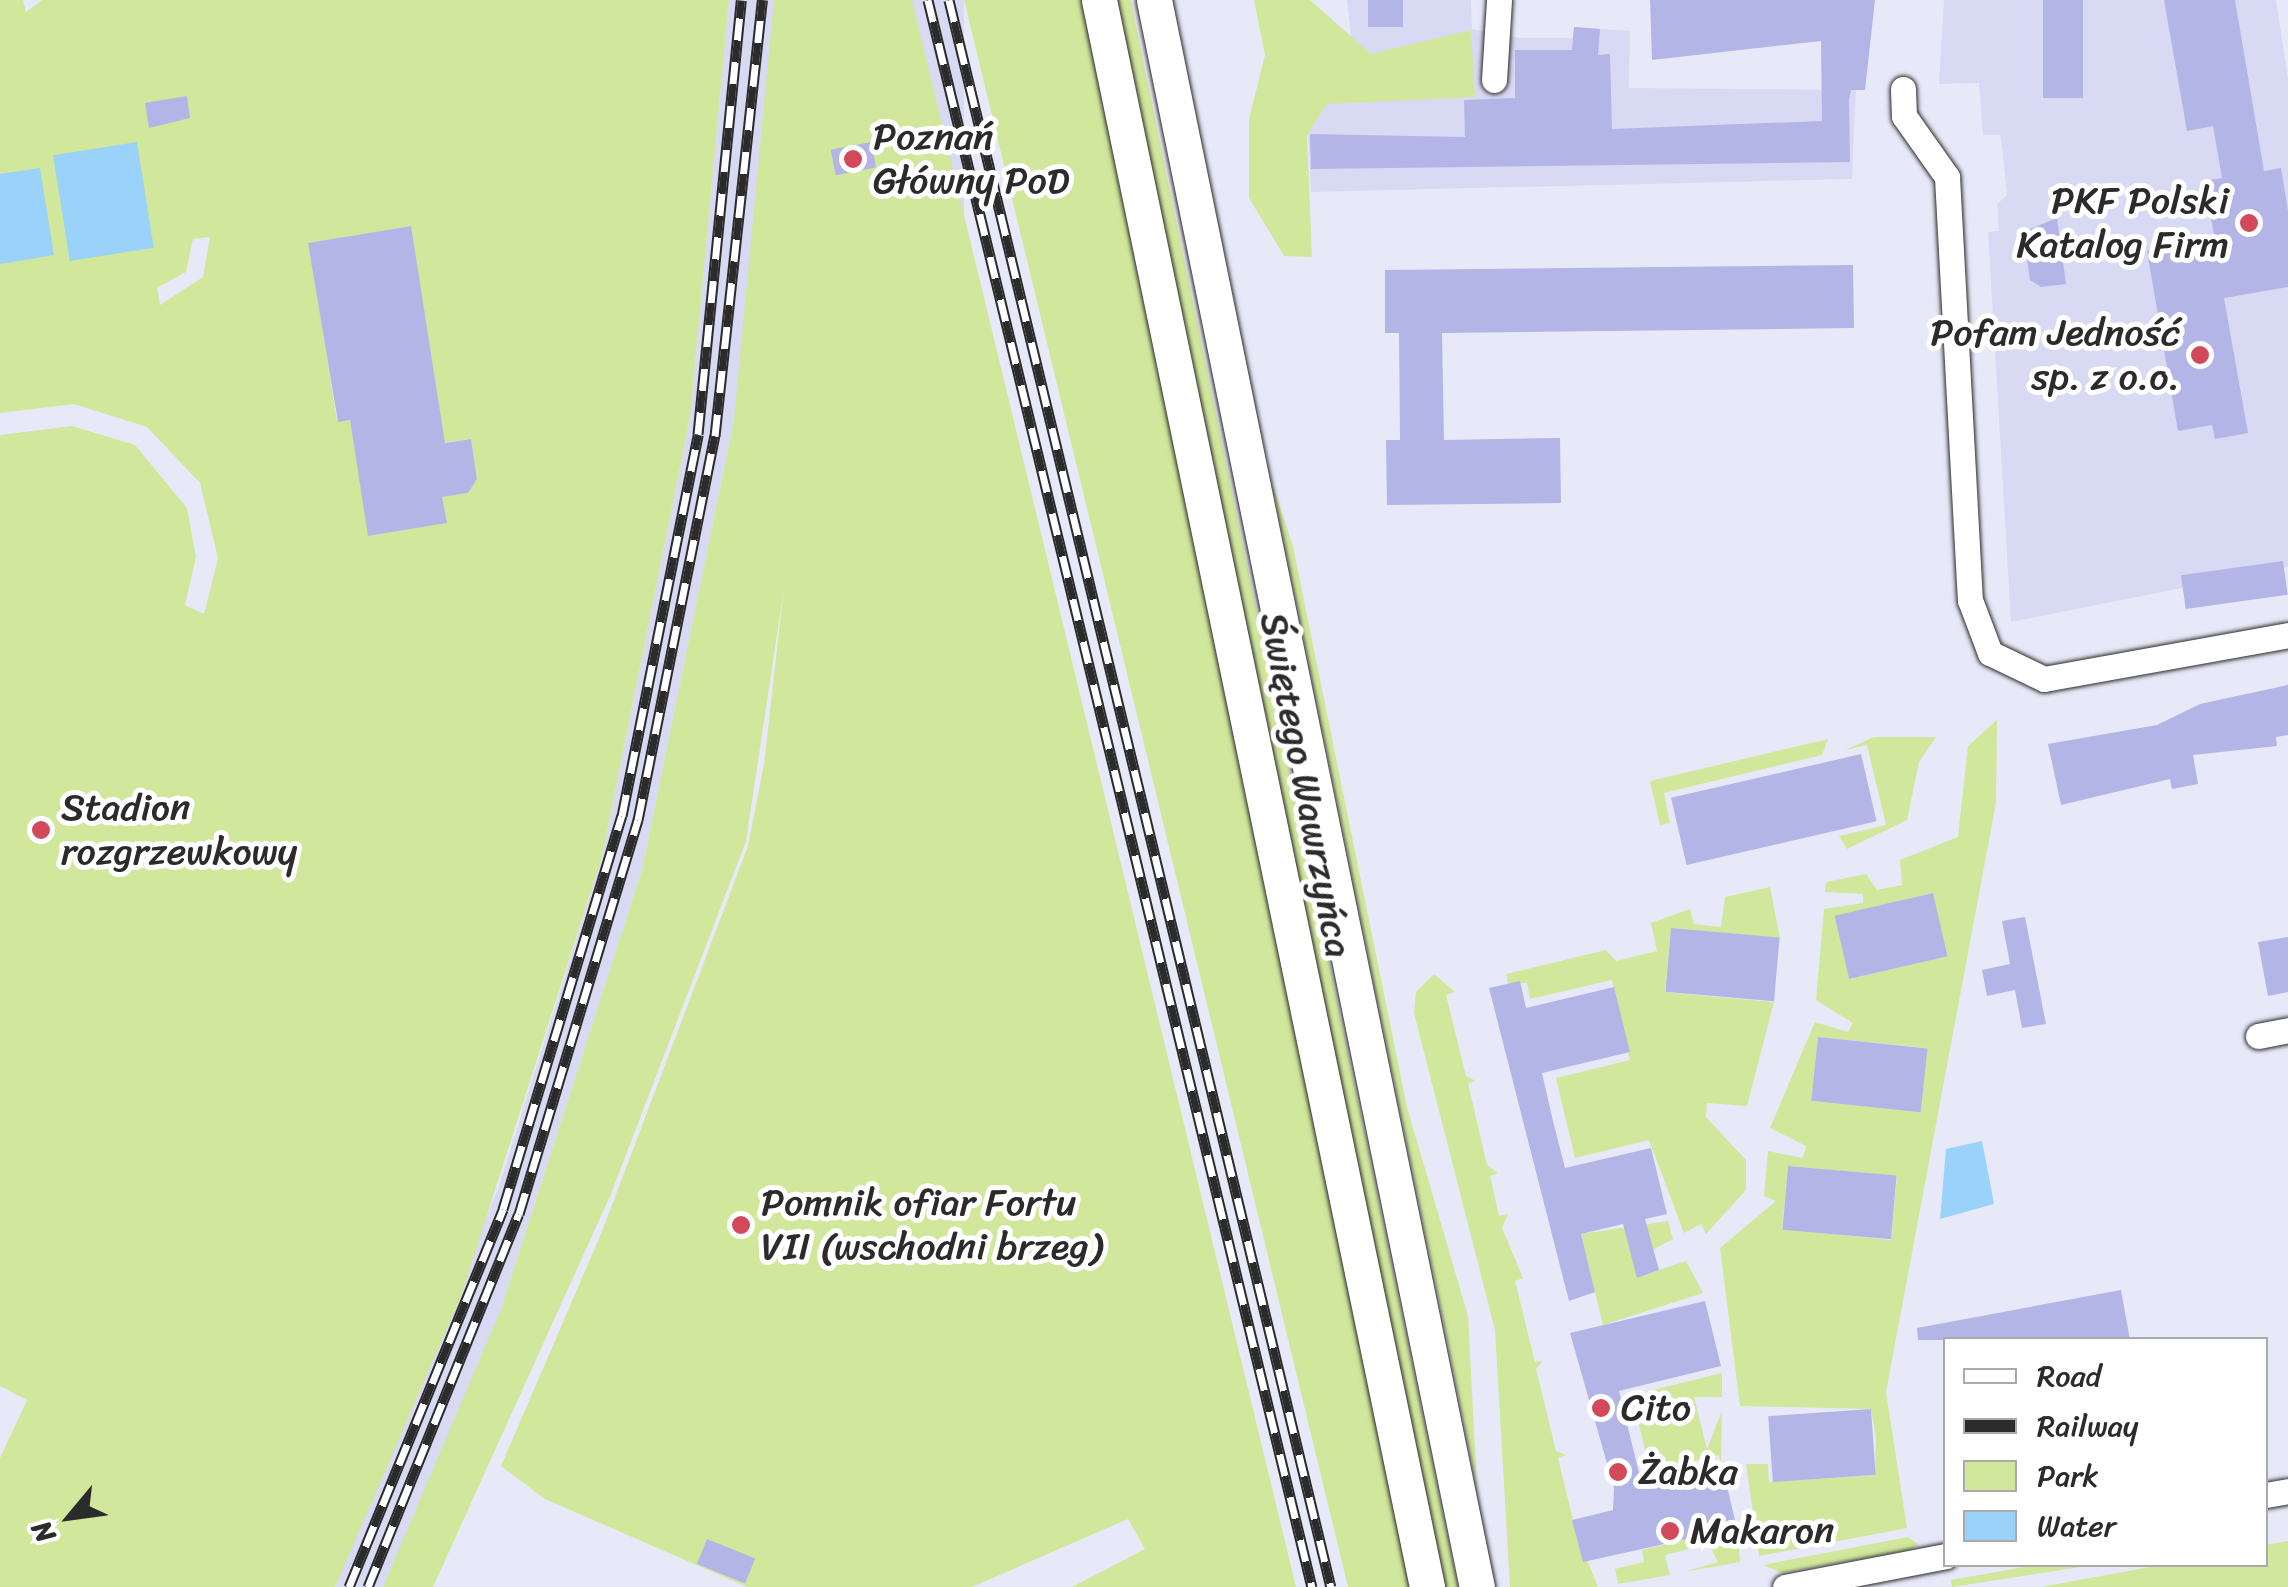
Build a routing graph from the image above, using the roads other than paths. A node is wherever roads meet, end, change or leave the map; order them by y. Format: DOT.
graph roads {
  1 [pos="1099,0"];
  2 [pos="1154,0"];
  3 [pos="1499,0"];
  4 [pos="1494,80"];
  5 [pos="1903,89"];
  6 [pos="2288,635"];
  7 [pos="2288,1030"];
  8 [pos="2258,1036"];
  9 [pos="1943,1557"];
  10 [pos="1427,1587"];
  11 [pos="1477,1587"];
  12 [pos="1785,1587"];
  1 -- 10 [label="main road, Świętego Wawrzyńca"];
  2 -- 11 [label="main road, Świętego Wawrzyńca"];
  3 -- 4 [label="street"];
  5 -- 6 [label="street"];
  7 -- 8 [label="street"];
  9 -- 12 [label="street"];
}
